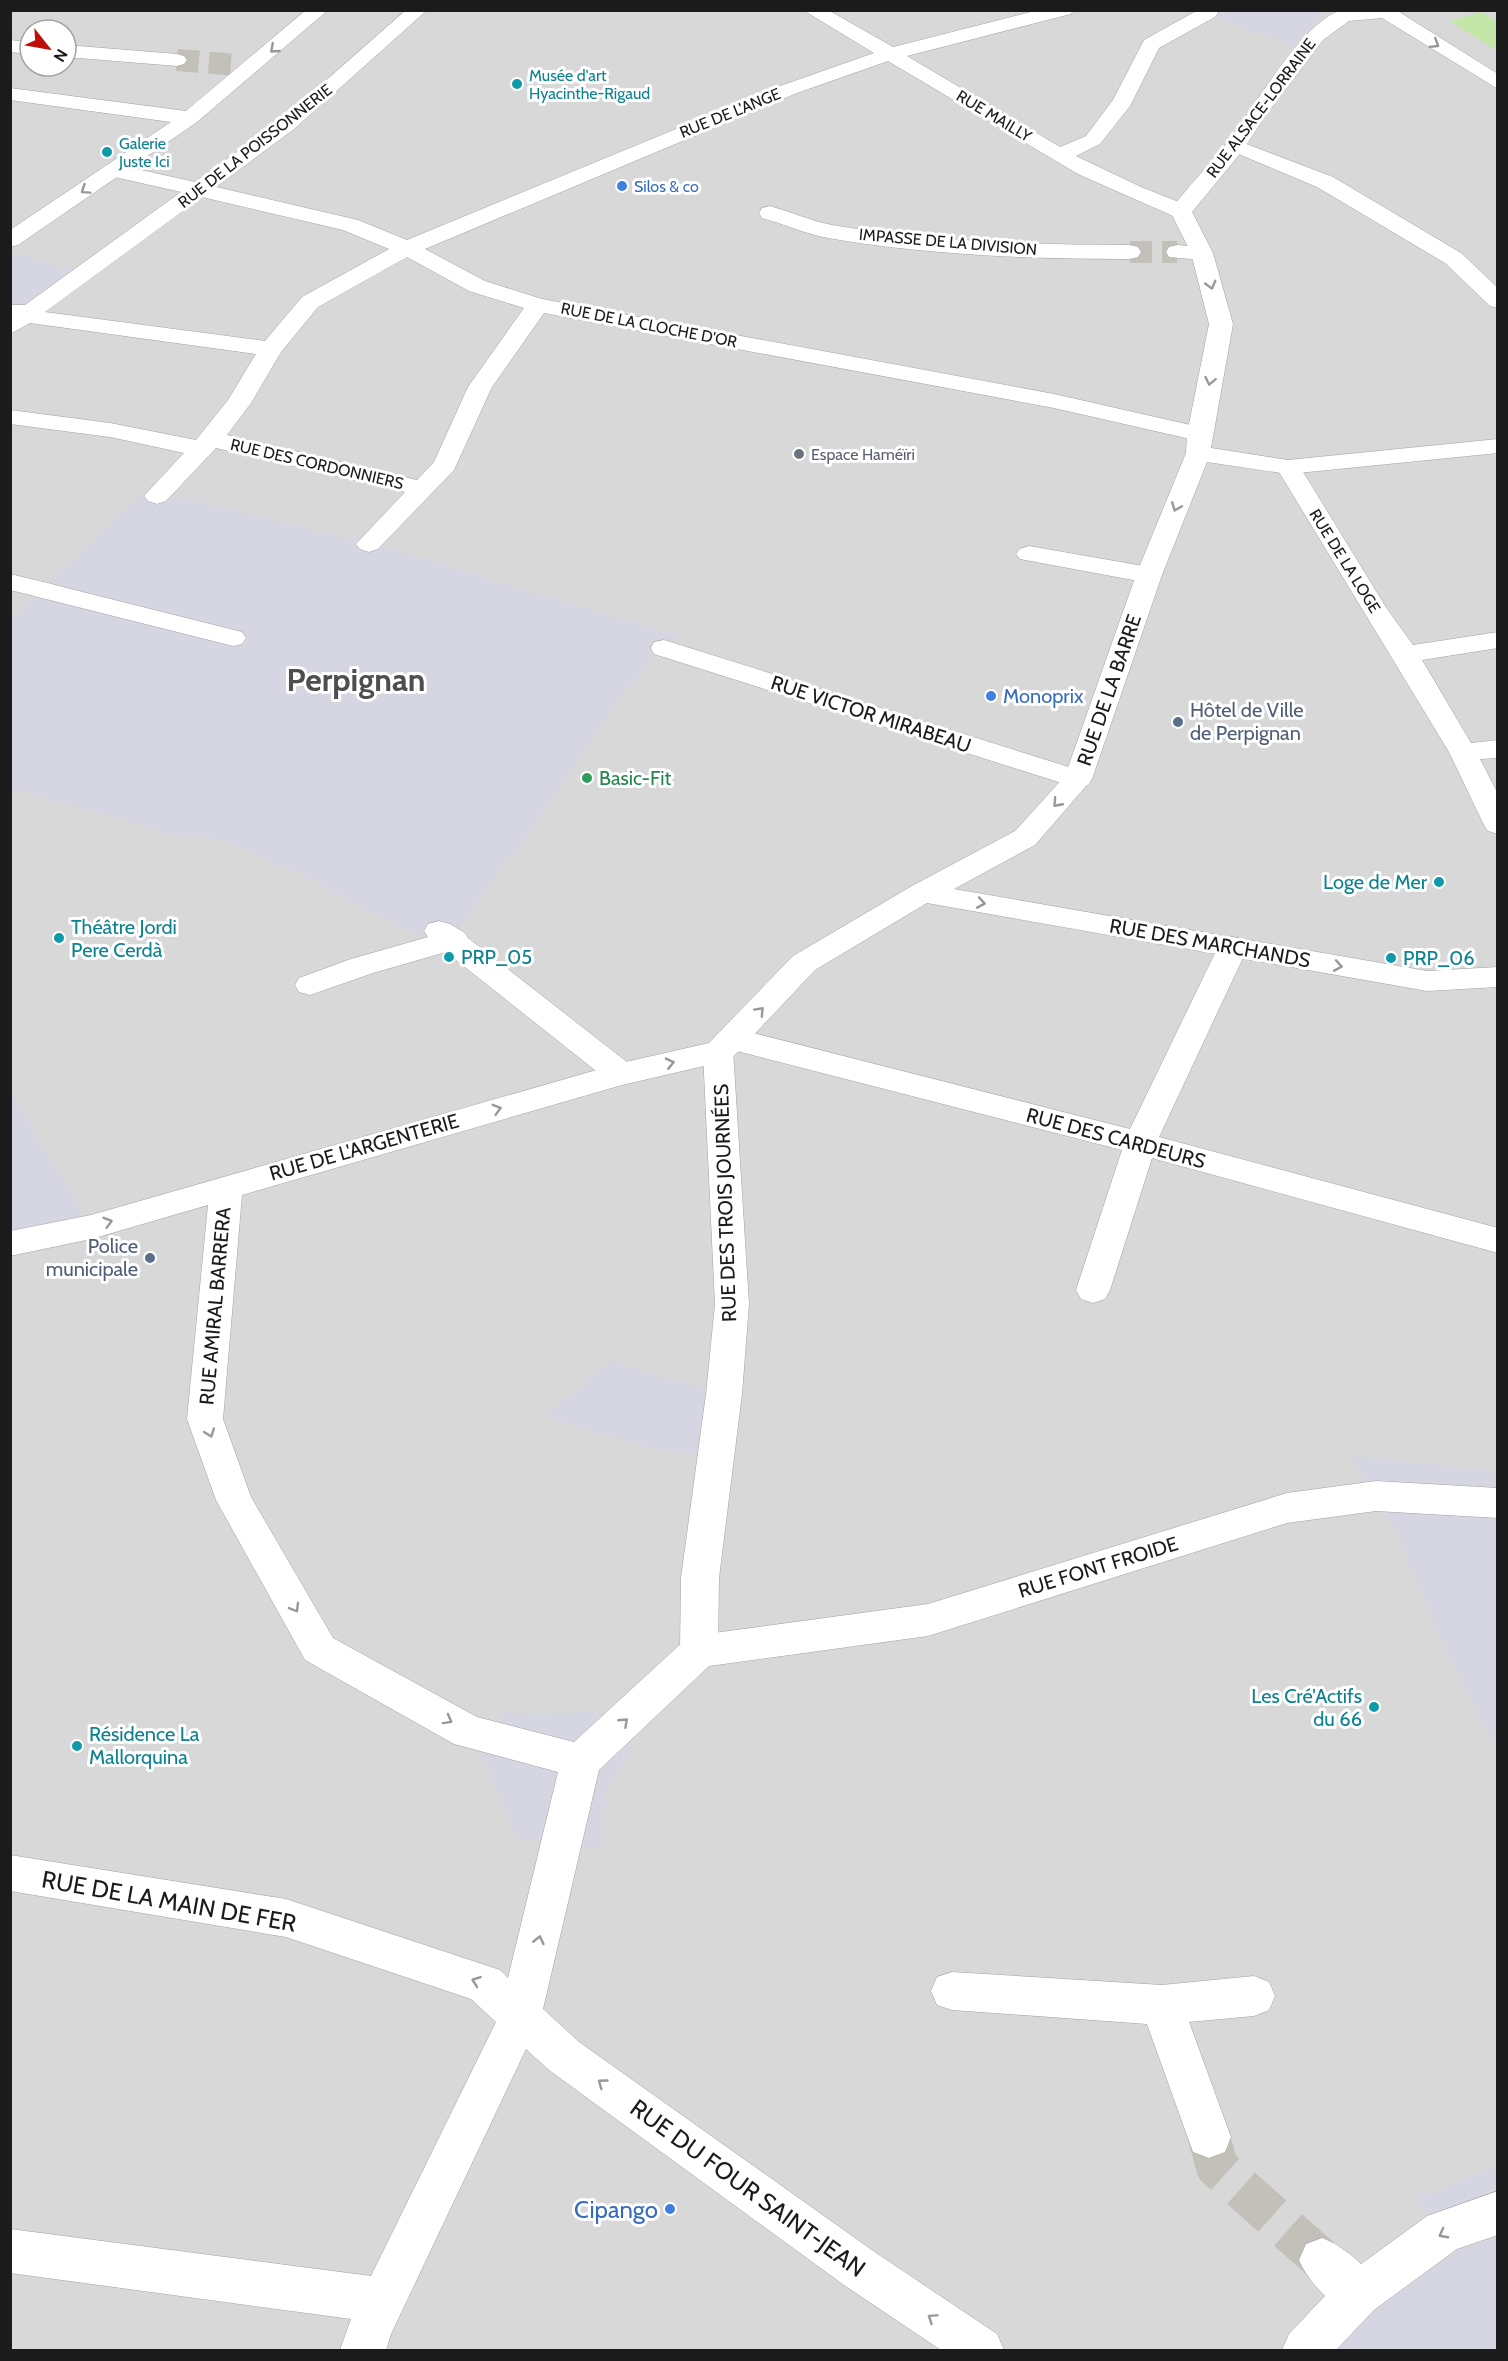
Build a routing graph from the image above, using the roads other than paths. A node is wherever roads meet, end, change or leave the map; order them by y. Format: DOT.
graph roads {
  1 [pos="418,10"];
  2 [pos="812,10"];
  3 [pos="1064,10"];
  4 [pos="315,11"];
  5 [pos="1390,11"];
  6 [pos="1208,13"];
  7 [pos="78,52"];
  8 [pos="890,54"];
  9 [pos="177,60"];
  10 [pos="1497,83"];
  11 [pos="10,94"];
  12 [pos="190,118"];
  13 [pos="1236,146"];
  14 [pos="1060,155"];
  15 [pos="114,170"];
  16 [pos="201,190"];
  17 [pos="1181,211"];
  18 [pos="770,213"];
  19 [pos="10,240"];
  20 [pos="407,248"];
  21 [pos="1130,252"];
  22 [pos="1178,252"];
  23 [pos="1202,253"];
  24 [pos="1497,300"];
  25 [pos="538,304"];
  26 [pos="17,316"];
  27 [pos="271,349"];
  28 [pos="10,417"];
  29 [pos="1198,443"];
  30 [pos="207,444"];
  31 [pos="1497,446"];
  32 [pos="1288,467"];
  33 [pos="423,489"];
  34 [pos="157,496"];
  35 [pos="369,544"];
  36 [pos="1029,554"];
  37 [pos="1149,575"];
  38 [pos="10,582"];
  39 [pos="233,638"];
  40 [pos="1497,640"];
  41 [pos="664,648"];
  42 [pos="1405,654"];
  43 [pos="1497,749"];
  44 [pos="1463,752"];
  45 [pos="1078,779"];
  46 [pos="1497,825"];
  47 [pos="923,893"];
  48 [pos="1233,947"];
  49 [pos="1497,977"];
  50 [pos="310,985"];
  51 [pos="726,1046"];
  52 [pos="621,1074"];
  53 [pos="1140,1143"];
  54 [pos="226,1188"];
  55 [pos="1497,1241"];
  56 [pos="10,1244"];
  57 [pos="1093,1290"];
  58 [pos="1497,1503"];
  59 [pos="699,1651"];
  60 [pos="581,1761"];
  61 [pos="10,1873"];
  62 [pos="952,1991"];
  63 [pos="1254,1996"];
  64 [pos="1162,2005"];
  65 [pos="520,2017"];
  66 [pos="1209,2137"];
  67 [pos="1497,2213"];
  68 [pos="10,2251"];
  69 [pos="1322,2260"];
  70 [pos="1358,2294"];
  71 [pos="384,2301"];
  72 [pos="363,2350"];
  73 [pos="981,2350"];
  74 [pos="1305,2350"];
  1 -- 16 [label="street, RUE DE LA POISSONNERIE"];
  2 -- 8 [label="street, RUE MAILLY"];
  3 -- 8 [label="street, RUE DE L'ANGE"];
  4 -- 12 [label="street, one-way"];
  5 -- 10 [label="street, one-way"];
  5 -- 13 [label="street, RUE ALSACE-LORRAINE"];
  6 -- 14 [label="street"];
  7 -- 9 [label="street"];
  8 -- 14 [label="street, RUE MAILLY"];
  8 -- 20 [label="street, RUE DE L'ANGE"];
  11 -- 12 [label="street"];
  12 -- 15 [label="street"];
  13 -- 17 [label="street, RUE ALSACE-LORRAINE"];
  13 -- 24 [label="street"];
  14 -- 17 [label="street, RUE MAILLY"];
  15 -- 16 [label="street, RUE DE LA CLOCHE D'OR"];
  15 -- 19 [label="street, one-way"];
  16 -- 20 [label="street, RUE DE LA CLOCHE D'OR"];
  16 -- 26 [label="street, RUE DE LA POISSONNERIE"];
  17 -- 23 [label="street, RUE DE LA BARRE"];
  18 -- 21 [label="street, IMPASSE DE LA DIVISION"];
  20 -- 25 [label="street, RUE DE LA CLOCHE D'OR"];
  20 -- 27 [label="street, RUE DE L'ANGE"];
  22 -- 23 [label="street"];
  23 -- 29 [label="street, RUE DE LA BARRE, one-way"];
  25 -- 29 [label="street, RUE DE LA CLOCHE D'OR"];
  25 -- 33 [label="street"];
  26 -- 27 [label="street"];
  27 -- 30 [label="street, RUE DE L'ANGE"];
  28 -- 30 [label="street, RUE DES CORDONNIERS"];
  29 -- 32 [label="street, RUE DE LA CLOCHE D'OR"];
  29 -- 37 [label="street, RUE DE LA BARRE, one-way"];
  30 -- 33 [label="street, RUE DES CORDONNIERS"];
  30 -- 34 [label="street, RUE DE L'ANGE"];
  31 -- 32 [label="street, RUE DE LA CLOCHE D'OR"];
  32 -- 42 [label="street, RUE DE LA LOGE"];
  33 -- 35 [label="street"];
  36 -- 37 [label="street"];
  37 -- 45 [label="street, RUE DE LA BARRE"];
  38 -- 39 [label="street"];
  40 -- 42 [label="street"];
  41 -- 45 [label="street, RUE VICTOR MIRABEAU"];
  42 -- 44 [label="street, RUE DE LA LOGE"];
  43 -- 44 [label="street"];
  44 -- 46 [label="street, RUE DE LA LOGE"];
  45 -- 47 [label="street, RUE DE LA BARRE, one-way"];
  47 -- 48 [label="street, RUE DES MARCHANDS, one-way"];
  51 -- 47 [label="street, one-way"];
  48 -- 49 [label="street, RUE DES MARCHANDS, one-way"];
  48 -- 53 [label="street"];
  50 -- 52 [label="street"];
  52 -- 51 [label="street, RUE DE L'ARGENTERIE, one-way"];
  51 -- 53 [label="street, RUE DES CARDEURS"];
  51 -- 59 [label="street, RUE DES TROIS JOURNÉES"];
  54 -- 52 [label="street, RUE DE L'ARGENTERIE, one-way"];
  53 -- 55 [label="street, RUE DES CARDEURS"];
  53 -- 57 [label="street"];
  56 -- 54 [label="street, RUE DE L'ARGENTERIE, one-way"];
  54 -- 60 [label="street, RUE AMIRAL BARRERA, one-way"];
  58 -- 59 [label="street, RUE FONT FROIDE"];
  60 -- 59 [label="street, one-way"];
  65 -- 60 [label="street, one-way"];
  65 -- 61 [label="street, RUE DE LA MAIN DE FER, one-way"];
  62 -- 64 [label="street"];
  63 -- 64 [label="street"];
  64 -- 66 [label="street"];
  65 -- 71 [label="street"];
  73 -- 65 [label="street, RUE DU FOUR SAINT-JEAN, one-way"];
  67 -- 70 [label="street, one-way"];
  68 -- 71 [label="street"];
  69 -- 70 [label="street"];
  70 -- 74 [label="street"];
  71 -- 72 [label="street"];
}
